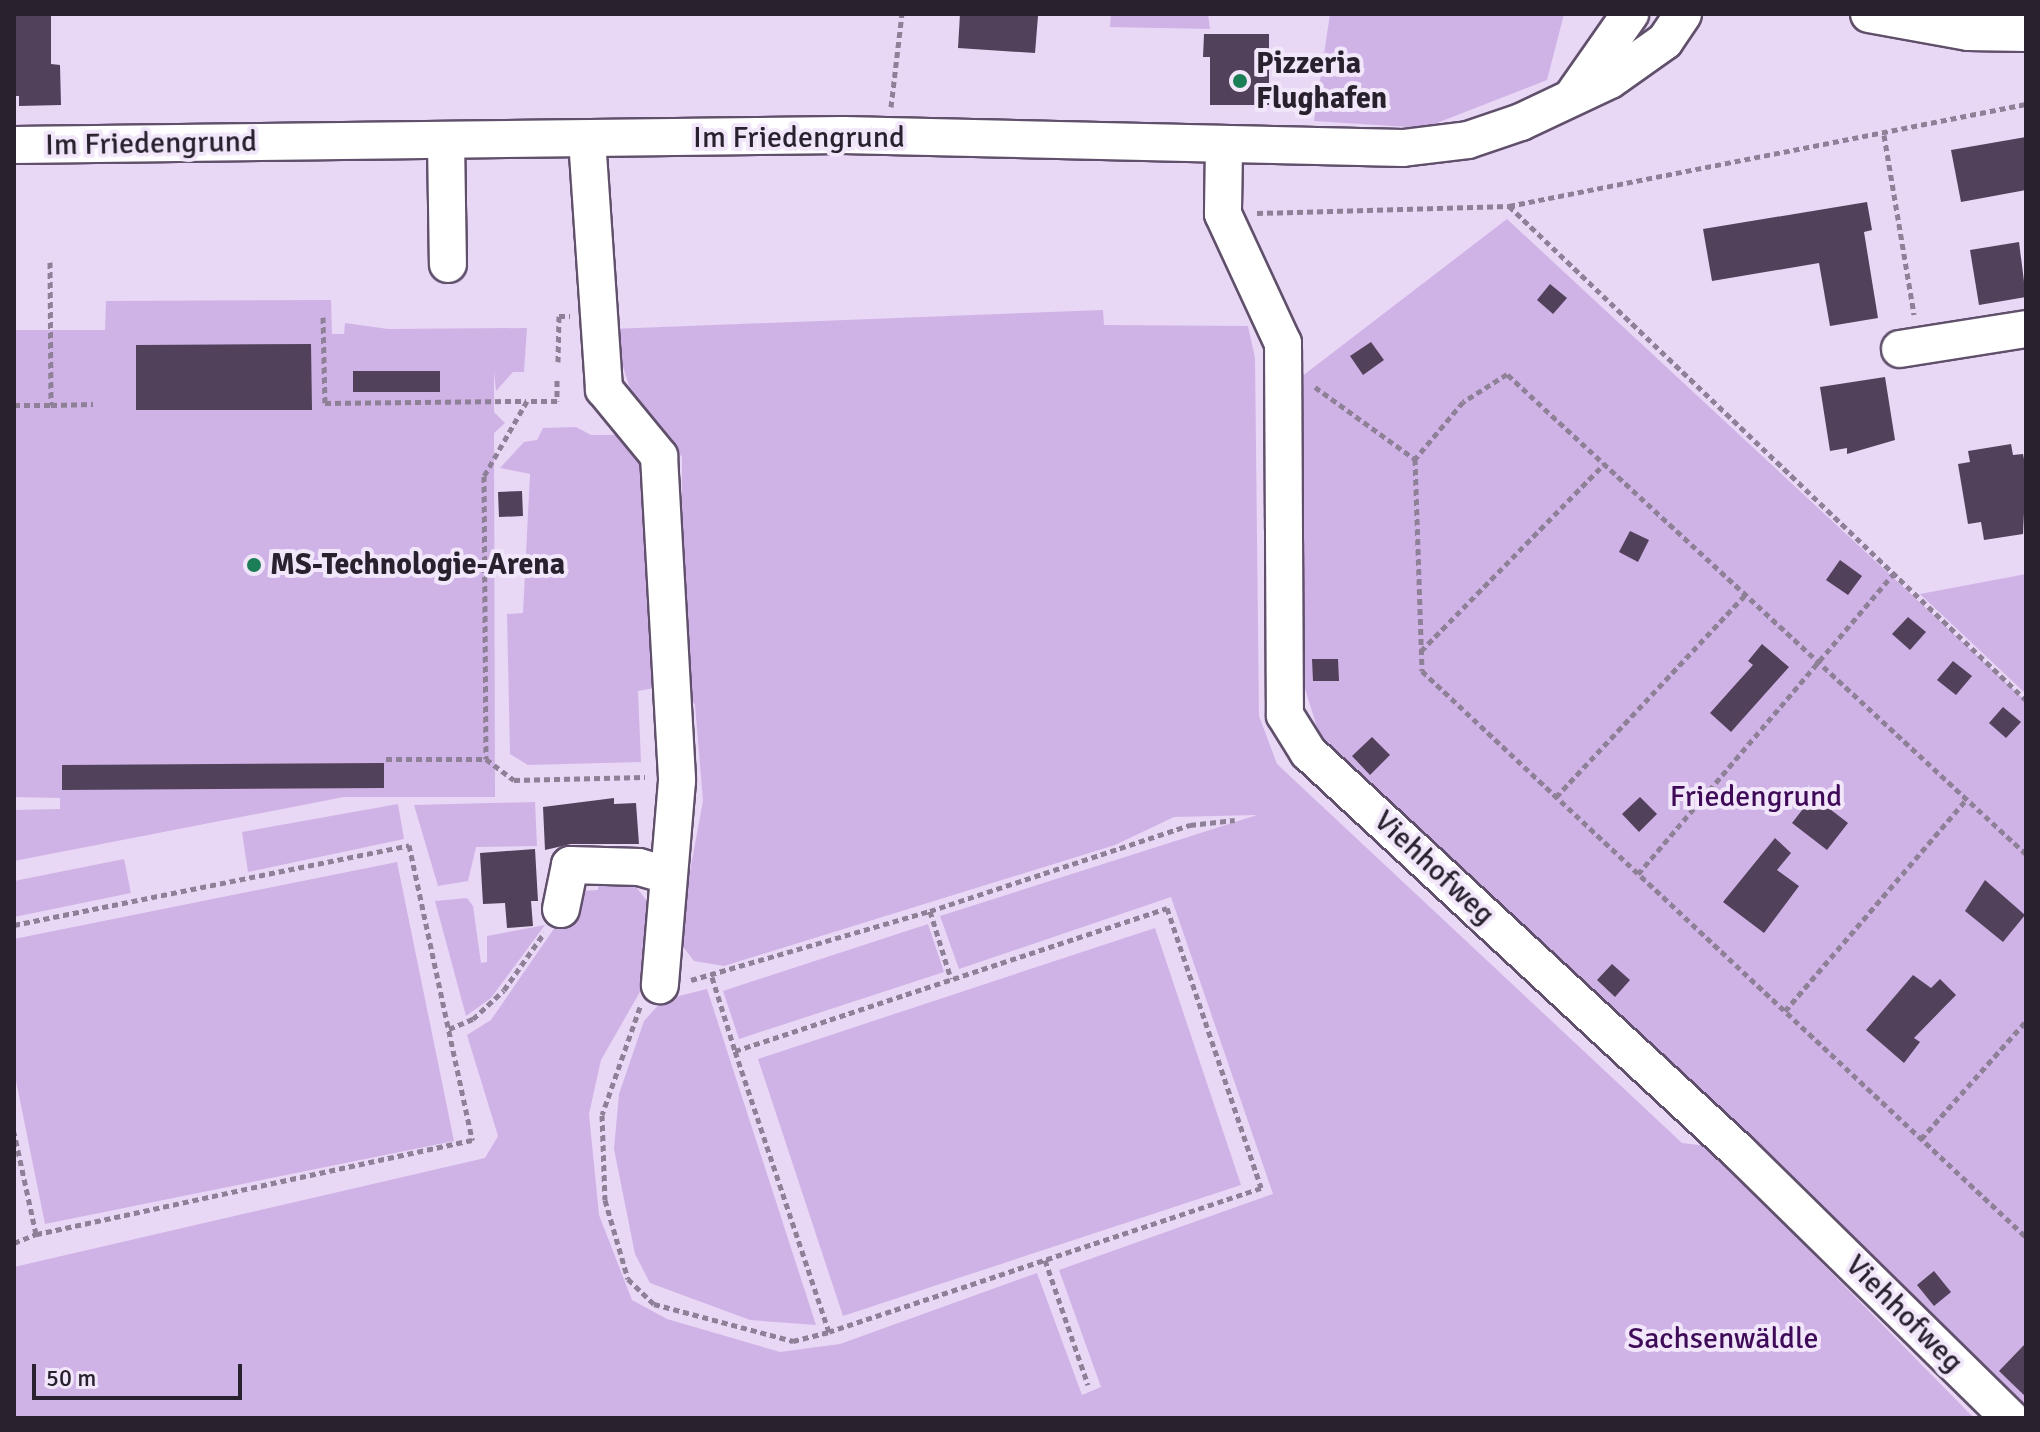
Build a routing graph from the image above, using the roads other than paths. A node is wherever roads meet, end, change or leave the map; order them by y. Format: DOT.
graph roads {
  1 [pos="1602,14"];
  2 [pos="1630,14"];
  3 [pos="1683,14"];
  4 [pos="1869,14"];
  5 [pos="2026,33"];
  6 [pos="1574,94"];
  7 [pos="587,139"];
  8 [pos="446,141"];
  9 [pos="14,145"];
  10 [pos="1224,147"];
  11 [pos="448,264"];
  12 [pos="2026,329"];
  13 [pos="1916,342"];
  14 [pos="667,875"];
  15 [pos="561,909"];
  16 [pos="660,985"];
  17 [pos="2010,1418"];
  1 -- 6 [label="street"];
  2 -- 6 [label="street, Im Friedengrund"];
  3 -- 6 [label="street, Im Friedengrund"];
  4 -- 5 [label="street"];
  6 -- 10 [label="street, Im Friedengrund"];
  7 -- 8 [label="street, Im Friedengrund"];
  7 -- 10 [label="street, Im Friedengrund"];
  7 -- 14 [label="street"];
  8 -- 9 [label="street, Im Friedengrund"];
  8 -- 11 [label="street"];
  10 -- 17 [label="street, Viehhofweg"];
  12 -- 13 [label="street"];
  14 -- 15 [label="street"];
  14 -- 16 [label="street"];
}
